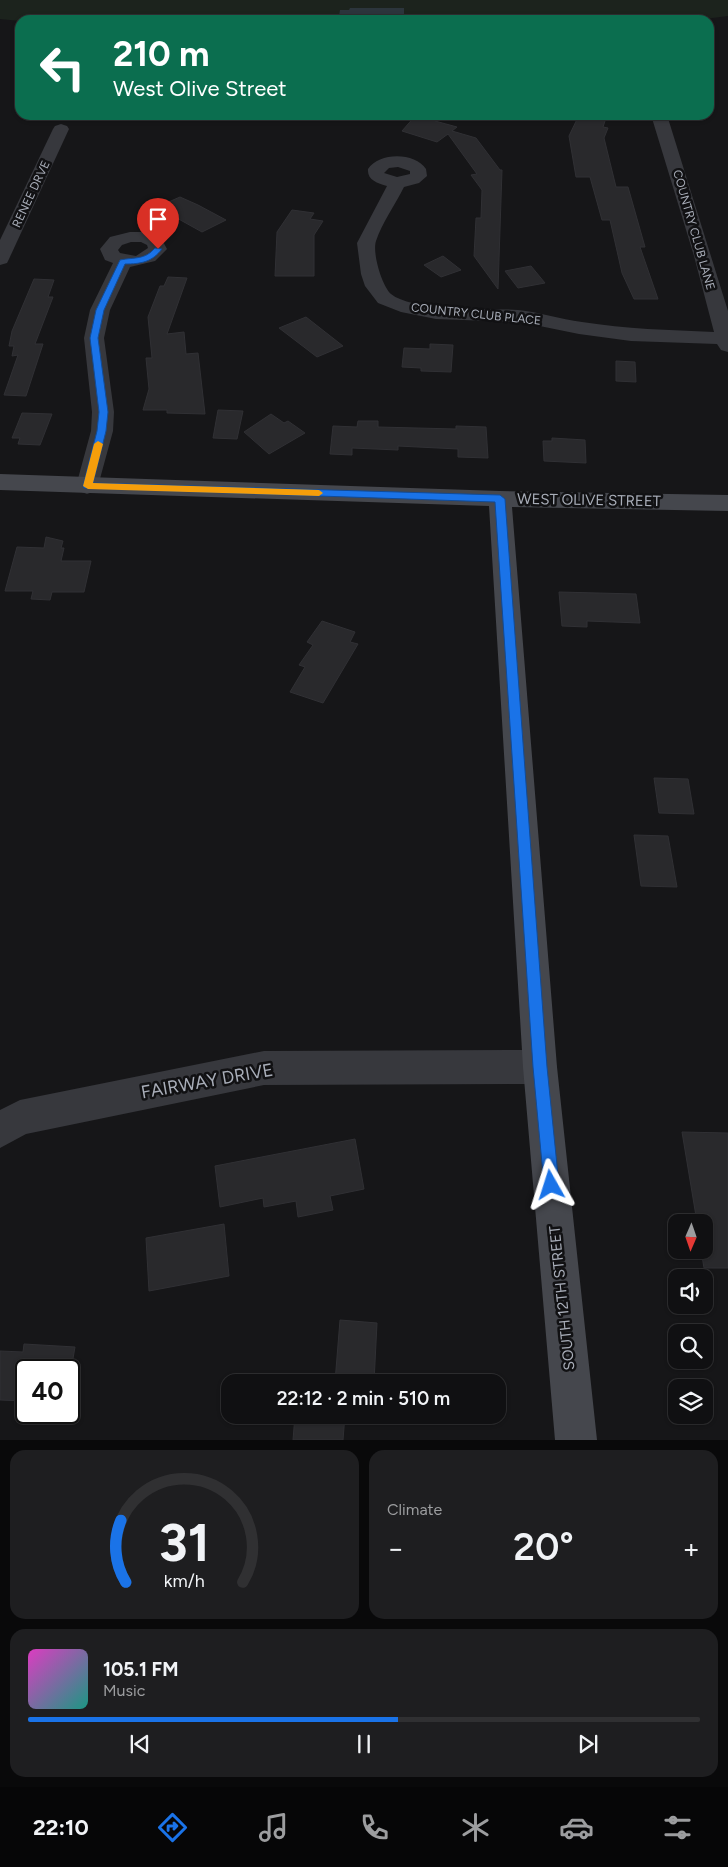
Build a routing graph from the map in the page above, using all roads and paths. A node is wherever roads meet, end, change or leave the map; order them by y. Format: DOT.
graph roads {
  1 [pos="661,120"];
  2 [pos="61,129"];
  3 [pos="396,183"];
  4 [pos="0,259"];
  5 [pos="123,261"];
  6 [pos="727,342"];
  7 [pos="0,482"];
  8 [pos="88,486"];
  9 [pos="500,499"];
  10 [pos="728,503"];
  11 [pos="540,1067"];
  12 [pos="0,1130"];
  13 [pos="576,1440"];
  1 -- 6 [label="street, COUNTRY CLUB LANE"];
  2 -- 4 [label="street, RENEE DRVE"];
  3 -- 6 [label="street, COUNTRY CLUB PLACE"];
  5 -- 8 [label="street"];
  7 -- 8 [label="street, WEST OLIVE STREET"];
  8 -- 9 [label="street, WEST OLIVE STREET"];
  9 -- 10 [label="street, WEST OLIVE STREET"];
  9 -- 11 [label="street, SOUTH 12TH STREET"];
  11 -- 12 [label="street, FAIRWAY DRIVE"];
  11 -- 13 [label="street, SOUTH 12TH STREET"];
}
